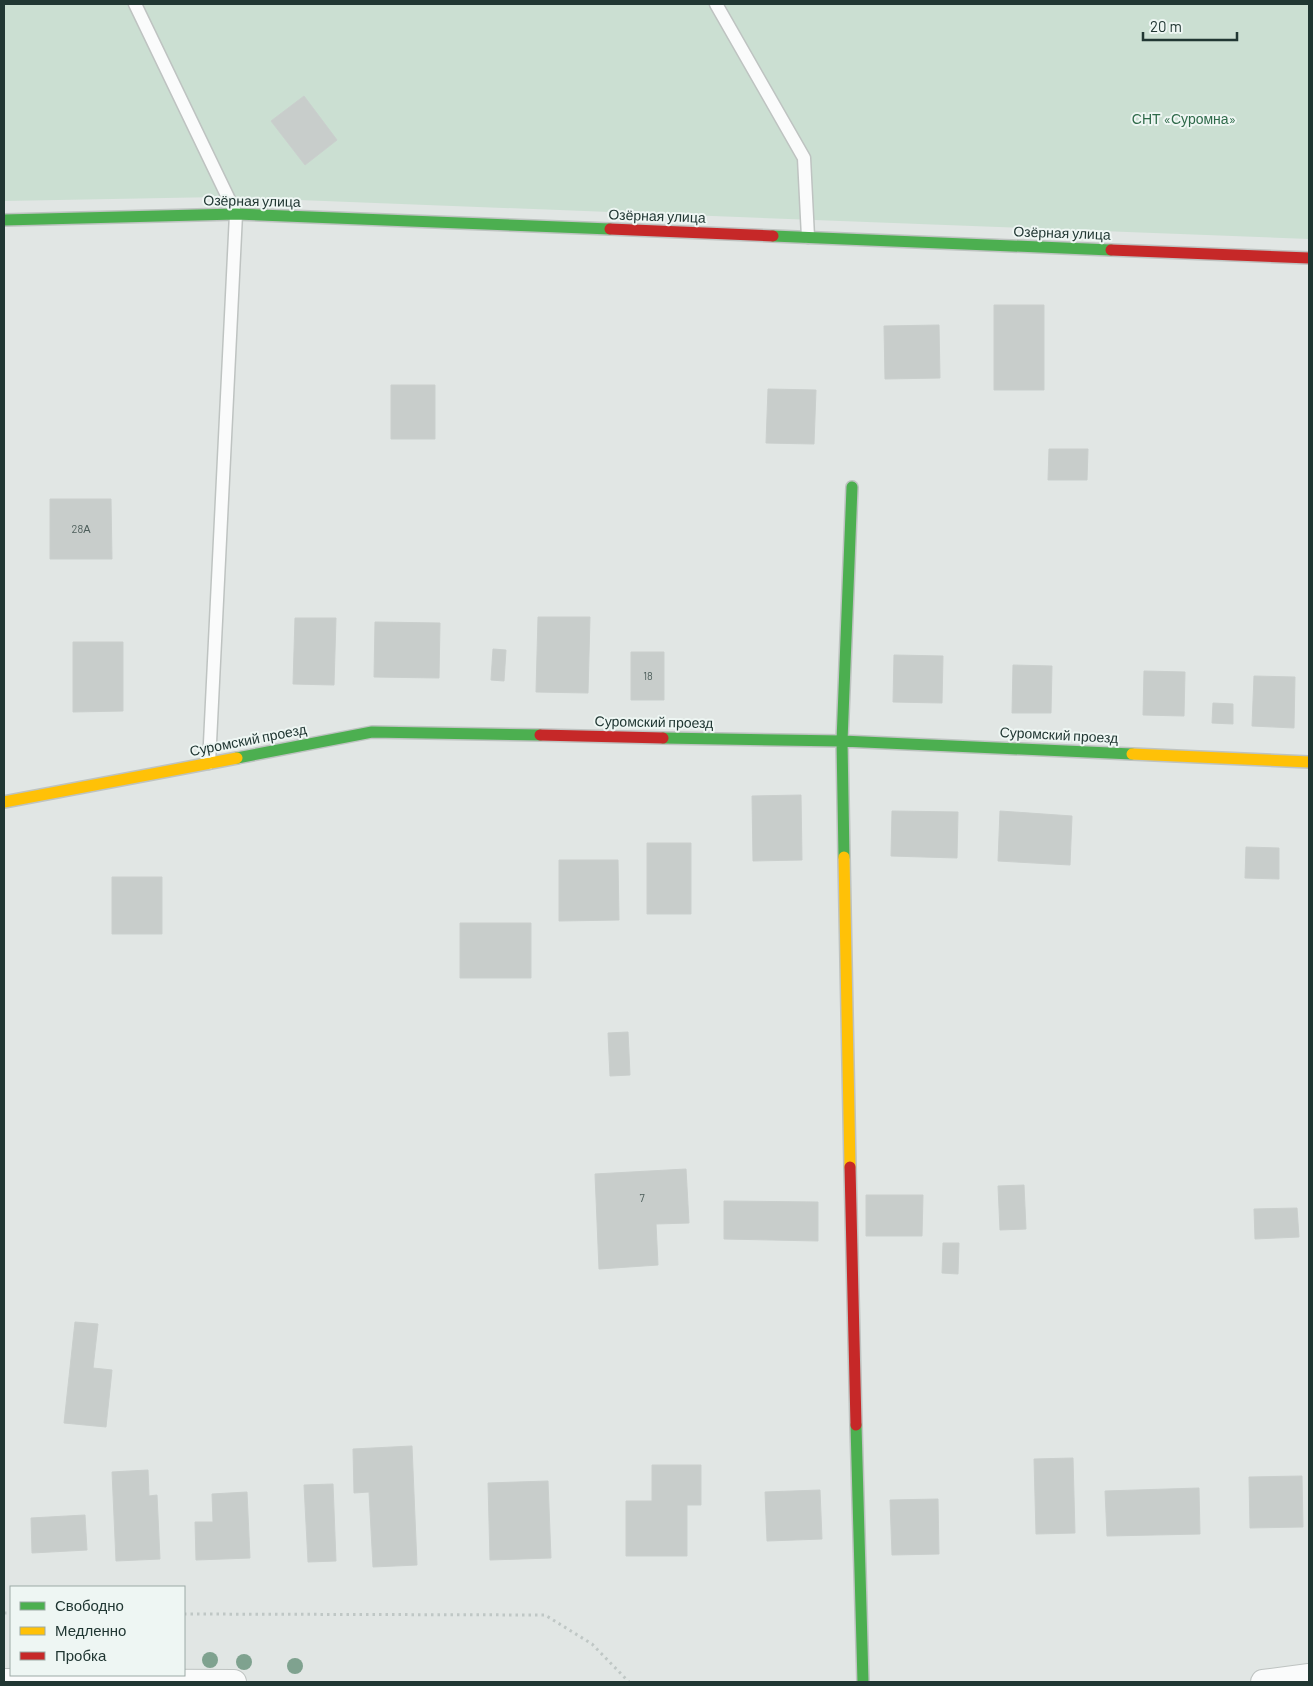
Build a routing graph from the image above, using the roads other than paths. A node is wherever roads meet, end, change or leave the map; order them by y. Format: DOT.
graph roads {
  1 [pos="135,4"];
  2 [pos="716,4"];
  3 [pos="236,214"];
  4 [pos="4,220"];
  5 [pos="808,238"];
  6 [pos="1309,258"];
  7 [pos="852,487"];
  8 [pos="842,740"];
  9 [pos="1309,762"];
  10 [pos="209,763"];
  11 [pos="4,802"];
  12 [pos="1309,1676"];
  13 [pos="4,1681"];
  14 [pos="234,1682"];
  15 [pos="863,1682"];
  16 [pos="1263,1682"];
  1 -- 3 [label="lane"];
  2 -- 5 [label="lane"];
  3 -- 4 [label="street, Озёрная улица"];
  3 -- 5 [label="street, Озёрная улица"];
  3 -- 10 [label="lane"];
  5 -- 6 [label="street, Озёрная улица"];
  7 -- 8 [label="street"];
  8 -- 9 [label="street, Суромский проезд"];
  8 -- 10 [label="street, Суромский проезд"];
  8 -- 15 [label="street"];
  10 -- 11 [label="street, Суромский проезд"];
  12 -- 16 [label="street"];
  13 -- 14 [label="street"];
}
